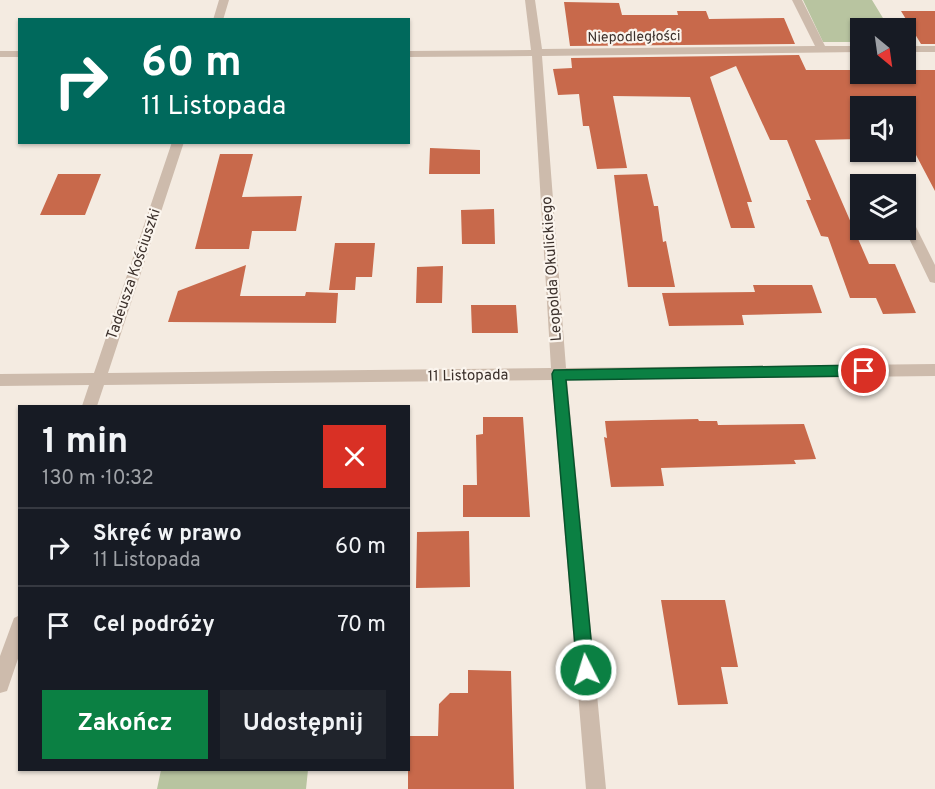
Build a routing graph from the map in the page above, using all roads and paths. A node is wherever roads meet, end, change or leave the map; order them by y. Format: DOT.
graph roads {
  1 [pos="224,0"];
  2 [pos="530,0"];
  3 [pos="797,0"];
  4 [pos="219,18"];
  5 [pos="821,49"];
  6 [pos="850,49"];
  7 [pos="916,49"];
  8 [pos="935,49"];
  9 [pos="537,53"];
  10 [pos="0,54"];
  11 [pos="18,54"];
  12 [pos="410,54"];
  13 [pos="177,144"];
  14 [pos="916,239"];
  15 [pos="935,278"];
  16 [pos="935,370"];
  17 [pos="559,374"];
  18 [pos="0,380"];
  19 [pos="98,380"];
  20 [pos="90,405"];
  21 [pos="18,630"];
  22 [pos="0,684"];
  23 [pos="596,789"];
  1 -- 4 [label="street"];
  2 -- 9 [label="street, Leopolda Okulickiego"];
  3 -- 5 [label="street"];
  5 -- 6 [label="street, Niepodległości"];
  5 -- 9 [label="street, Niepodległości"];
  7 -- 8 [label="street"];
  9 -- 12 [label="street, Niepodległości"];
  9 -- 17 [label="street, Leopolda Okulickiego"];
  10 -- 11 [label="street"];
  13 -- 19 [label="street, Tadeusza Kościuszki"];
  14 -- 15 [label="street"];
  16 -- 17 [label="street, 11 Listopada"];
  17 -- 19 [label="street, 11 Listopada"];
  17 -- 23 [label="street, Leopolda Okulickiego"];
  18 -- 19 [label="street, 11 Listopada"];
  19 -- 20 [label="street, Tadeusza Kościuszki"];
  21 -- 22 [label="street"];
}
